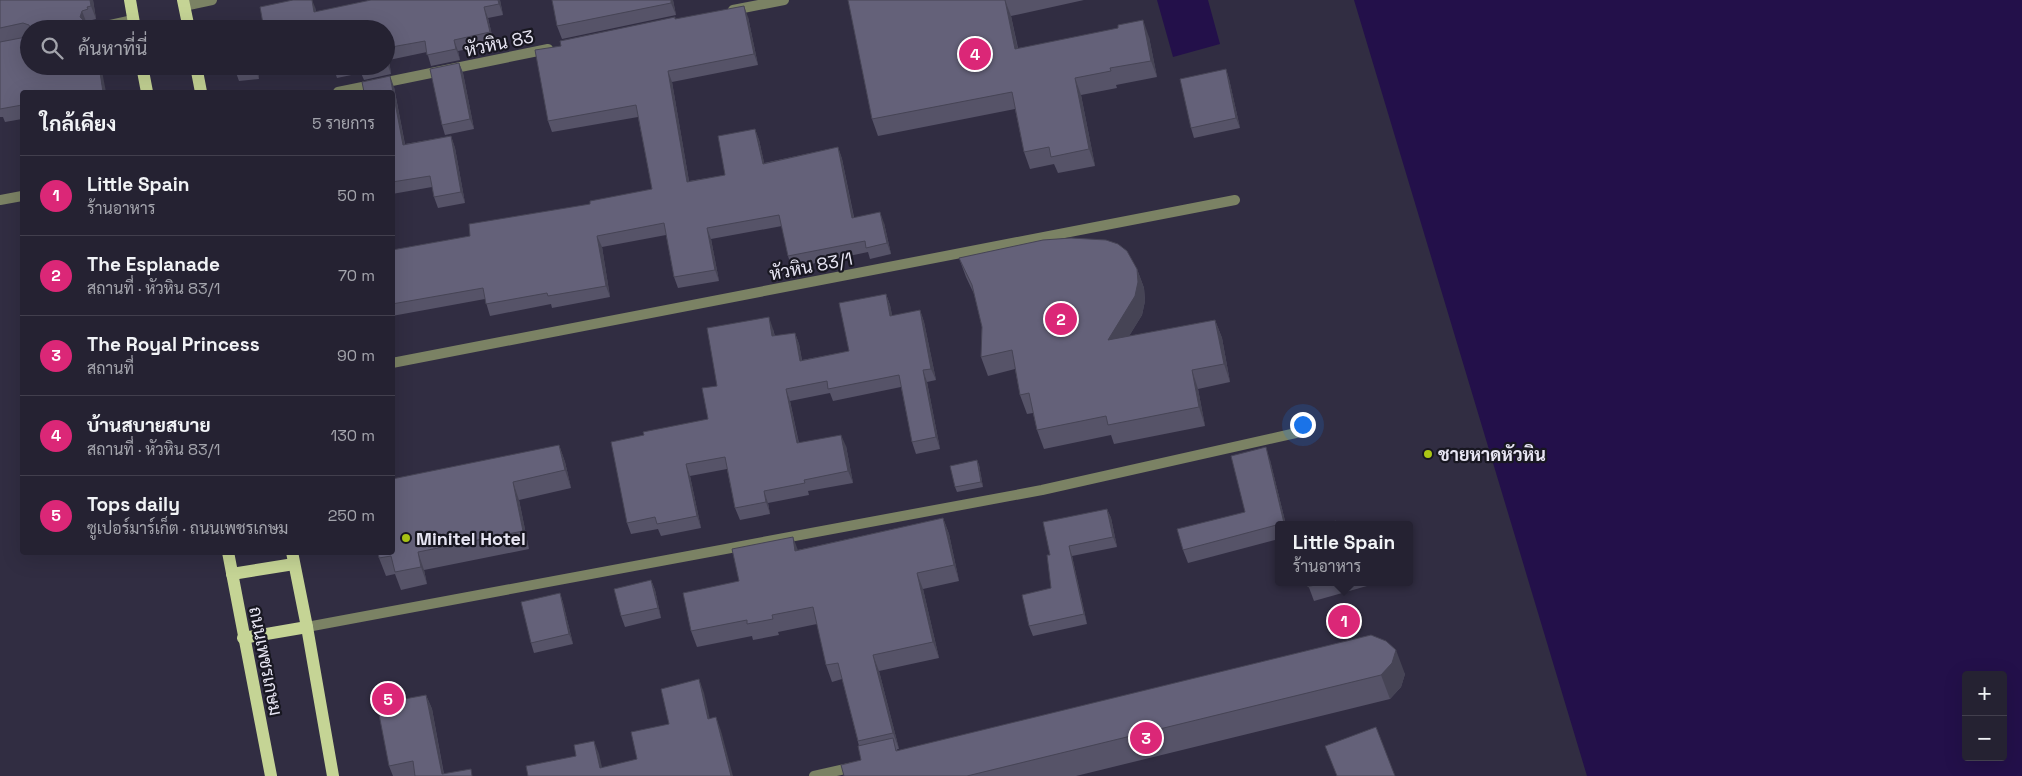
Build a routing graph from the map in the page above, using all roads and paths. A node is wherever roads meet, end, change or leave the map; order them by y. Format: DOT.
graph roads {
  1 [pos="130,0"];
  2 [pos="212,0"];
  3 [pos="784,0"];
  4 [pos="184,3"];
  5 [pos="725,12"];
  6 [pos="133,20"];
  7 [pos="187,20"];
  8 [pos="561,46"];
  9 [pos="144,75"];
  10 [pos="198,75"];
  11 [pos="147,90"];
  12 [pos="201,90"];
  13 [pos="348,90"];
  14 [pos="20,196"];
  15 [pos="0,200"];
  16 [pos="1235,200"];
  17 [pos="395,362"];
  18 [pos="1309,430"];
  19 [pos="229,555"];
  20 [pos="293,558"];
  21 [pos="232,574"];
  22 [pos="307,627"];
  23 [pos="243,638"];
  24 [pos="861,765"];
  25 [pos="271,776"];
  26 [pos="333,776"];
  27 [pos="814,776"];
  1 -- 6 [label="main road"];
  2 -- 4 [label="street"];
  3 -- 5 [label="street"];
  4 -- 7 [label="main road"];
  8 -- 13 [label="street, หัวหิน 83"];
  9 -- 11 [label="main road"];
  10 -- 12 [label="main road"];
  14 -- 15 [label="street"];
  16 -- 17 [label="street, หัวหิน 83/1"];
  18 -- 22 [label="street"];
  19 -- 21 [label="main road, ถนนเพชรเกษม"];
  20 -- 21 [label="main road"];
  20 -- 22 [label="main road"];
  21 -- 23 [label="main road, ถนนเพชรเกษม"];
  22 -- 23 [label="main road"];
  22 -- 26 [label="main road"];
  23 -- 25 [label="main road, ถนนเพชรเกษม"];
  24 -- 27 [label="street"];
}
